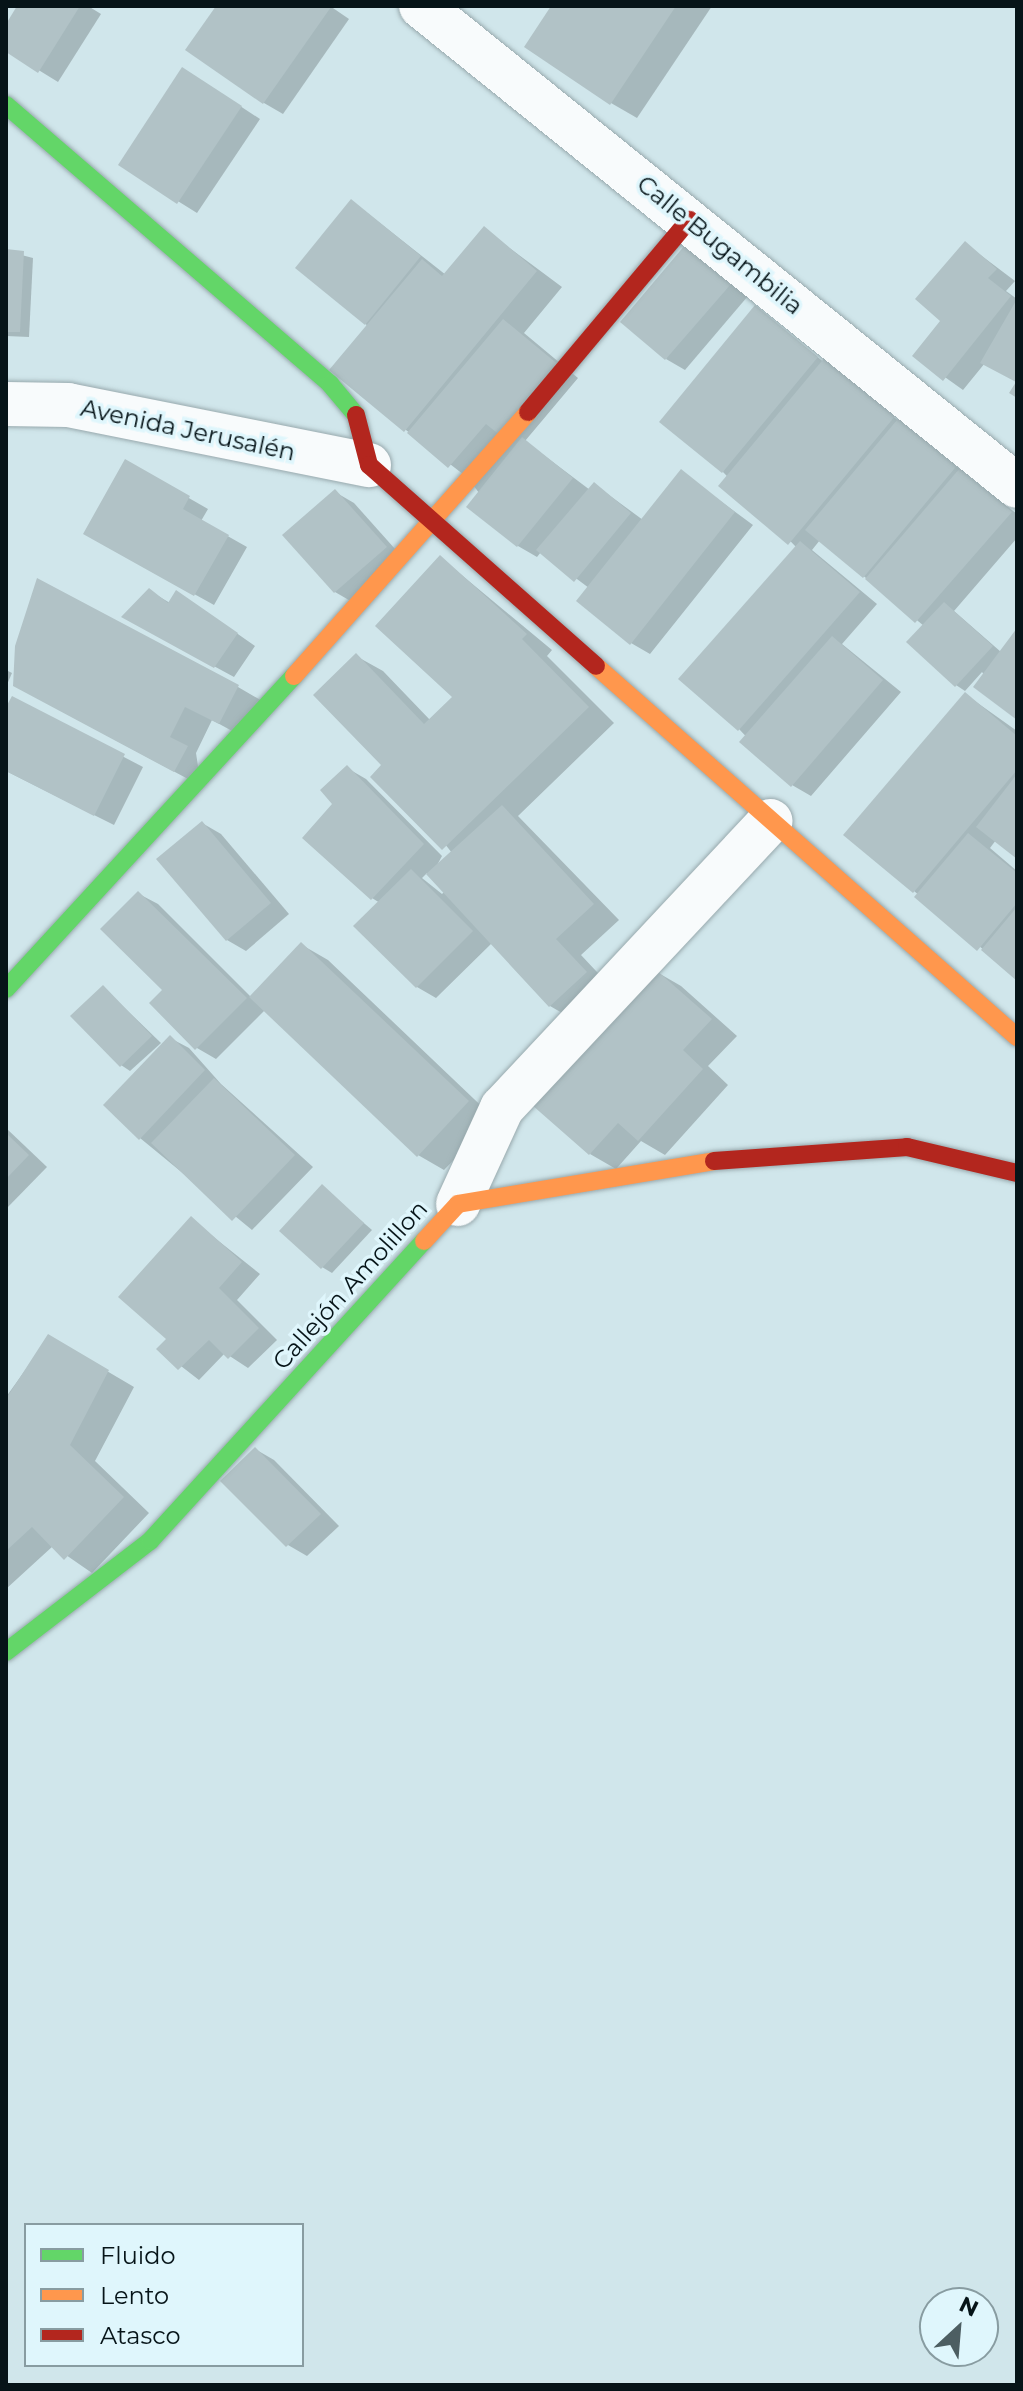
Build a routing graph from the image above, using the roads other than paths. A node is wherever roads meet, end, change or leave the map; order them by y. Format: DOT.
graph roads {
  1 [pos="421,6"];
  2 [pos="6,105"];
  3 [pos="689,220"];
  4 [pos="6,404"];
  5 [pos="369,465"];
  6 [pos="1017,486"];
  7 [pos="434,523"];
  8 [pos="771,821"];
  9 [pos="6,989"];
  10 [pos="1017,1037"];
  11 [pos="1017,1173"];
  12 [pos="458,1204"];
  13 [pos="6,1652"];
  1 -- 3 [label="street, Calle Bugambilia"];
  2 -- 5 [label="street"];
  3 -- 6 [label="street, Calle Bugambilia"];
  3 -- 7 [label="street"];
  4 -- 5 [label="street, Avenida Jerusalén"];
  5 -- 7 [label="street"];
  7 -- 8 [label="street"];
  7 -- 9 [label="street"];
  8 -- 10 [label="street"];
  8 -- 12 [label="street"];
  11 -- 12 [label="street, Callejón Amolillon"];
  12 -- 13 [label="street, Callejón Amolillon"];
}
